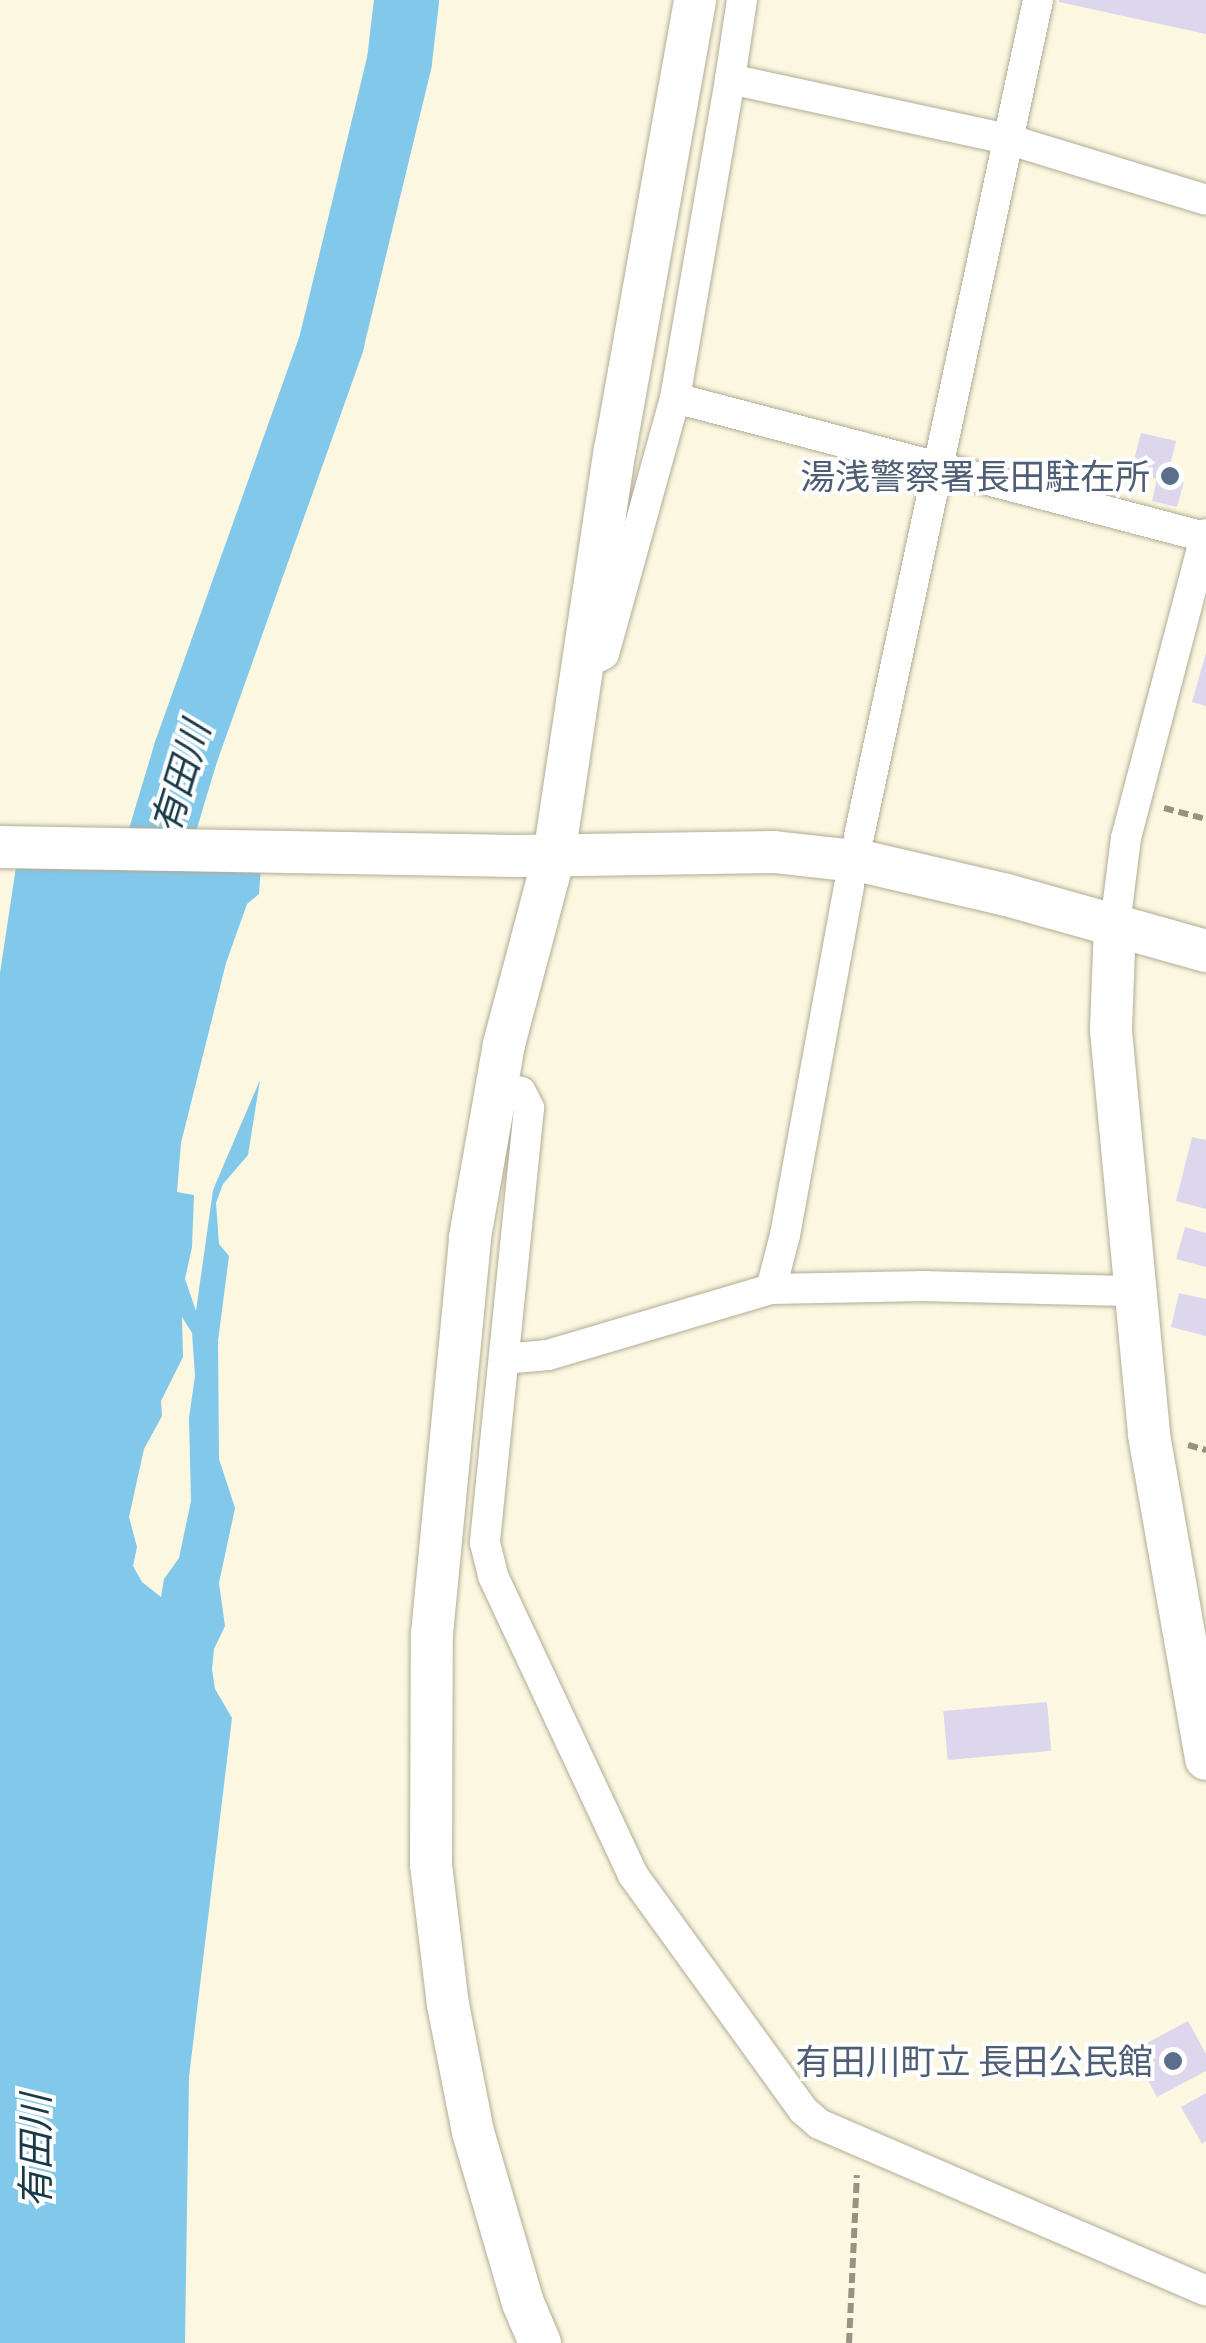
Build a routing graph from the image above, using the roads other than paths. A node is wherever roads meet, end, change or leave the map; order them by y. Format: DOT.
graph roads {
  1 [pos="695,0"];
  2 [pos="742,0"];
  3 [pos="1038,0"];
  4 [pos="730,79"];
  5 [pos="1007,139"];
  6 [pos="1206,200"];
  7 [pos="675,398"];
  8 [pos="937,469"];
  9 [pos="1206,536"];
  10 [pos="585,664"];
  11 [pos="859,836"];
  12 [pos="0,847"];
  13 [pos="535,856"];
  14 [pos="848,886"];
  15 [pos="1115,925"];
  16 [pos="1206,951"];
  17 [pos="496,1084"];
  18 [pos="771,1289"];
  19 [pos="1134,1292"];
  20 [pos="504,1359"];
  21 [pos="1206,1759"];
  22 [pos="1206,2291"];
  23 [pos="540,2343"];
  1 -- 10 [label="street"];
  2 -- 4 [label="street"];
  3 -- 5 [label="street"];
  4 -- 5 [label="street"];
  4 -- 7 [label="street"];
  5 -- 6 [label="street"];
  5 -- 8 [label="street"];
  7 -- 8 [label="street"];
  7 -- 10 [label="street"];
  8 -- 9 [label="street"];
  8 -- 11 [label="street"];
  9 -- 15 [label="street"];
  10 -- 13 [label="street"];
  12 -- 13 [label="street"];
  13 -- 15 [label="street"];
  13 -- 17 [label="street"];
  14 -- 18 [label="street"];
  15 -- 16 [label="street"];
  15 -- 19 [label="street"];
  17 -- 20 [label="street"];
  17 -- 23 [label="street"];
  18 -- 19 [label="street"];
  18 -- 20 [label="street"];
  19 -- 21 [label="street"];
  20 -- 22 [label="street"];
}
